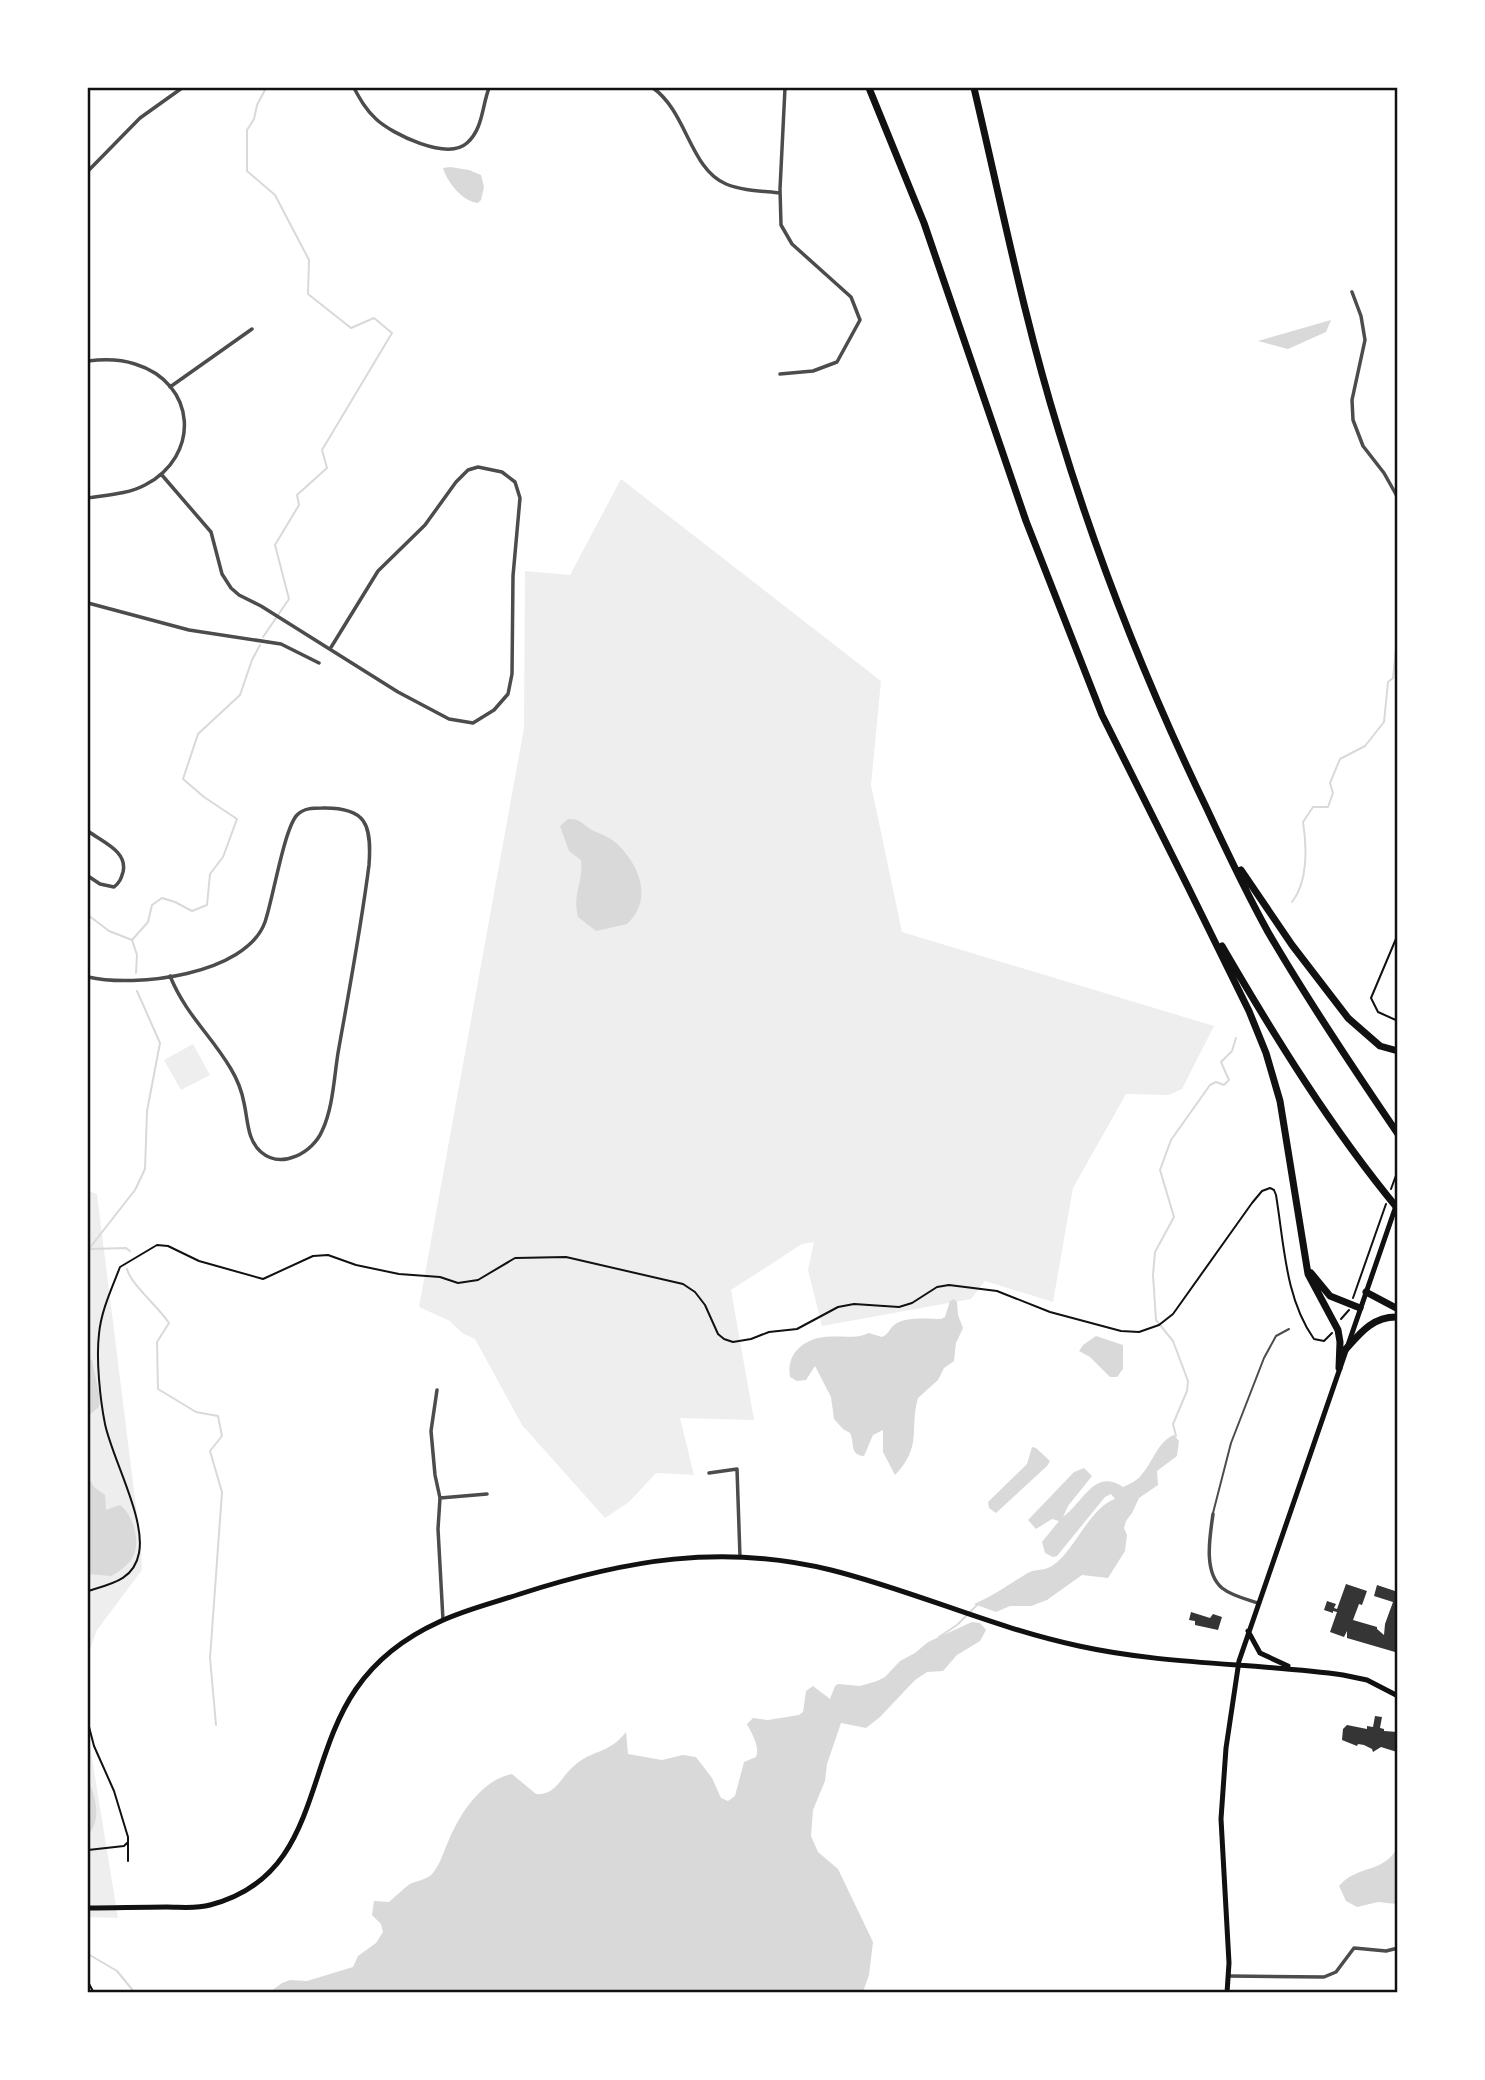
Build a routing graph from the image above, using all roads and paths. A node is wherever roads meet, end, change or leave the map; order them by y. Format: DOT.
graph roads {
  1 [pos="182,88"];
  2 [pos="354,88"];
  3 [pos="489,88"];
  4 [pos="653,88"];
  5 [pos="785,88"];
  6 [pos="869,88"];
  7 [pos="974,88"];
  8 [pos="88,171"];
  9 [pos="780,193"];
  10 [pos="1352,292"];
  11 [pos="252,328"];
  12 [pos="88,361"];
  13 [pos="780,374"];
  14 [pos="170,387"];
  15 [pos="161,474"];
  16 [pos="88,498"];
  17 [pos="1398,498"];
  18 [pos="88,603"];
  19 [pos="330,649"];
  20 [pos="319,663"];
  21 [pos="88,831"];
  22 [pos="1224,845"];
  23 [pos="88,876"];
  24 [pos="1187,885"];
  25 [pos="1398,934"];
  26 [pos="170,976"];
  27 [pos="88,977"];
  28 [pos="1398,1021"];
  29 [pos="1398,1054"];
  30 [pos="1398,1134"];
  31 [pos="1398,1170"];
  32 [pos="1398,1200"];
  33 [pos="1398,1209"];
  34 [pos="1306,1263"];
  35 [pos="1366,1292"];
  36 [pos="1352,1302"];
  37 [pos="1350,1308"];
  38 [pos="1360,1308"];
  39 [pos="1398,1309"];
  40 [pos="1398,1317"];
  41 [pos="1338,1321"];
  42 [pos="1331,1328"];
  43 [pos="1289,1329"];
  44 [pos="1345,1350"];
  45 [pos="1339,1368"];
  46 [pos="437,1390"];
  47 [pos="709,1472"];
  48 [pos="487,1494"];
  49 [pos="440,1498"];
  50 [pos="1213,1514"];
  51 [pos="740,1557"];
  52 [pos="88,1591"];
  53 [pos="1258,1603"];
  54 [pos="443,1620"];
  55 [pos="1248,1631"];
  56 [pos="1238,1664"];
  57 [pos="1294,1669"];
  58 [pos="1398,1696"];
  59 [pos="88,1723"];
  60 [pos="128,1842"];
  61 [pos="88,1850"];
  62 [pos="128,1861"];
  63 [pos="88,1908"];
  64 [pos="1398,1948"];
  65 [pos="1229,1976"];
  66 [pos="88,1982"];
  67 [pos="94,1993"];
  68 [pos="1227,1993"];
  1 -- 8 [label="street"];
  2 -- 3 [label="street"];
  4 -- 9 [label="street"];
  5 -- 9 [label="street"];
  6 -- 24 [label="highway"];
  7 -- 22 [label="highway"];
  9 -- 13 [label="street"];
  10 -- 17 [label="street"];
  11 -- 14 [label="street"];
  12 -- 14 [label="street"];
  14 -- 15 [label="street"];
  15 -- 16 [label="street"];
  15 -- 19 [label="street"];
  18 -- 20 [label="street"];
  19 -- 19 [label="street"];
  21 -- 23 [label="street"];
  22 -- 29 [label="highway"];
  22 -- 30 [label="highway"];
  24 -- 33 [label="highway"];
  24 -- 34 [label="highway"];
  25 -- 28 [label="path"];
  26 -- 26 [label="street"];
  26 -- 27 [label="street"];
  31 -- 36 [label="path"];
  32 -- 35 [label="main road"];
  34 -- 38 [label="highway"];
  34 -- 45 [label="highway"];
  35 -- 38 [label="main road"];
  35 -- 39 [label="highway"];
  37 -- 41 [label="path"];
  38 -- 44 [label="main road"];
  40 -- 44 [label="highway"];
  42 -- 52 [label="path"];
  43 -- 50 [label="lane"];
  44 -- 45 [label="main road"];
  45 -- 53 [label="main road"];
  46 -- 49 [label="street"];
  47 -- 51 [label="street"];
  48 -- 49 [label="street"];
  49 -- 54 [label="street"];
  50 -- 53 [label="street"];
  51 -- 54 [label="main road"];
  51 -- 56 [label="main road"];
  53 -- 55 [label="main road"];
  54 -- 63 [label="main road"];
  55 -- 56 [label="main road"];
  55 -- 57 [label="main road"];
  56 -- 57 [label="main road"];
  56 -- 65 [label="main road"];
  57 -- 58 [label="main road"];
  59 -- 60 [label="path"];
  60 -- 61 [label="path"];
  60 -- 62 [label="path"];
  64 -- 65 [label="street"];
  65 -- 68 [label="main road"];
  66 -- 67 [label="path"];
}
